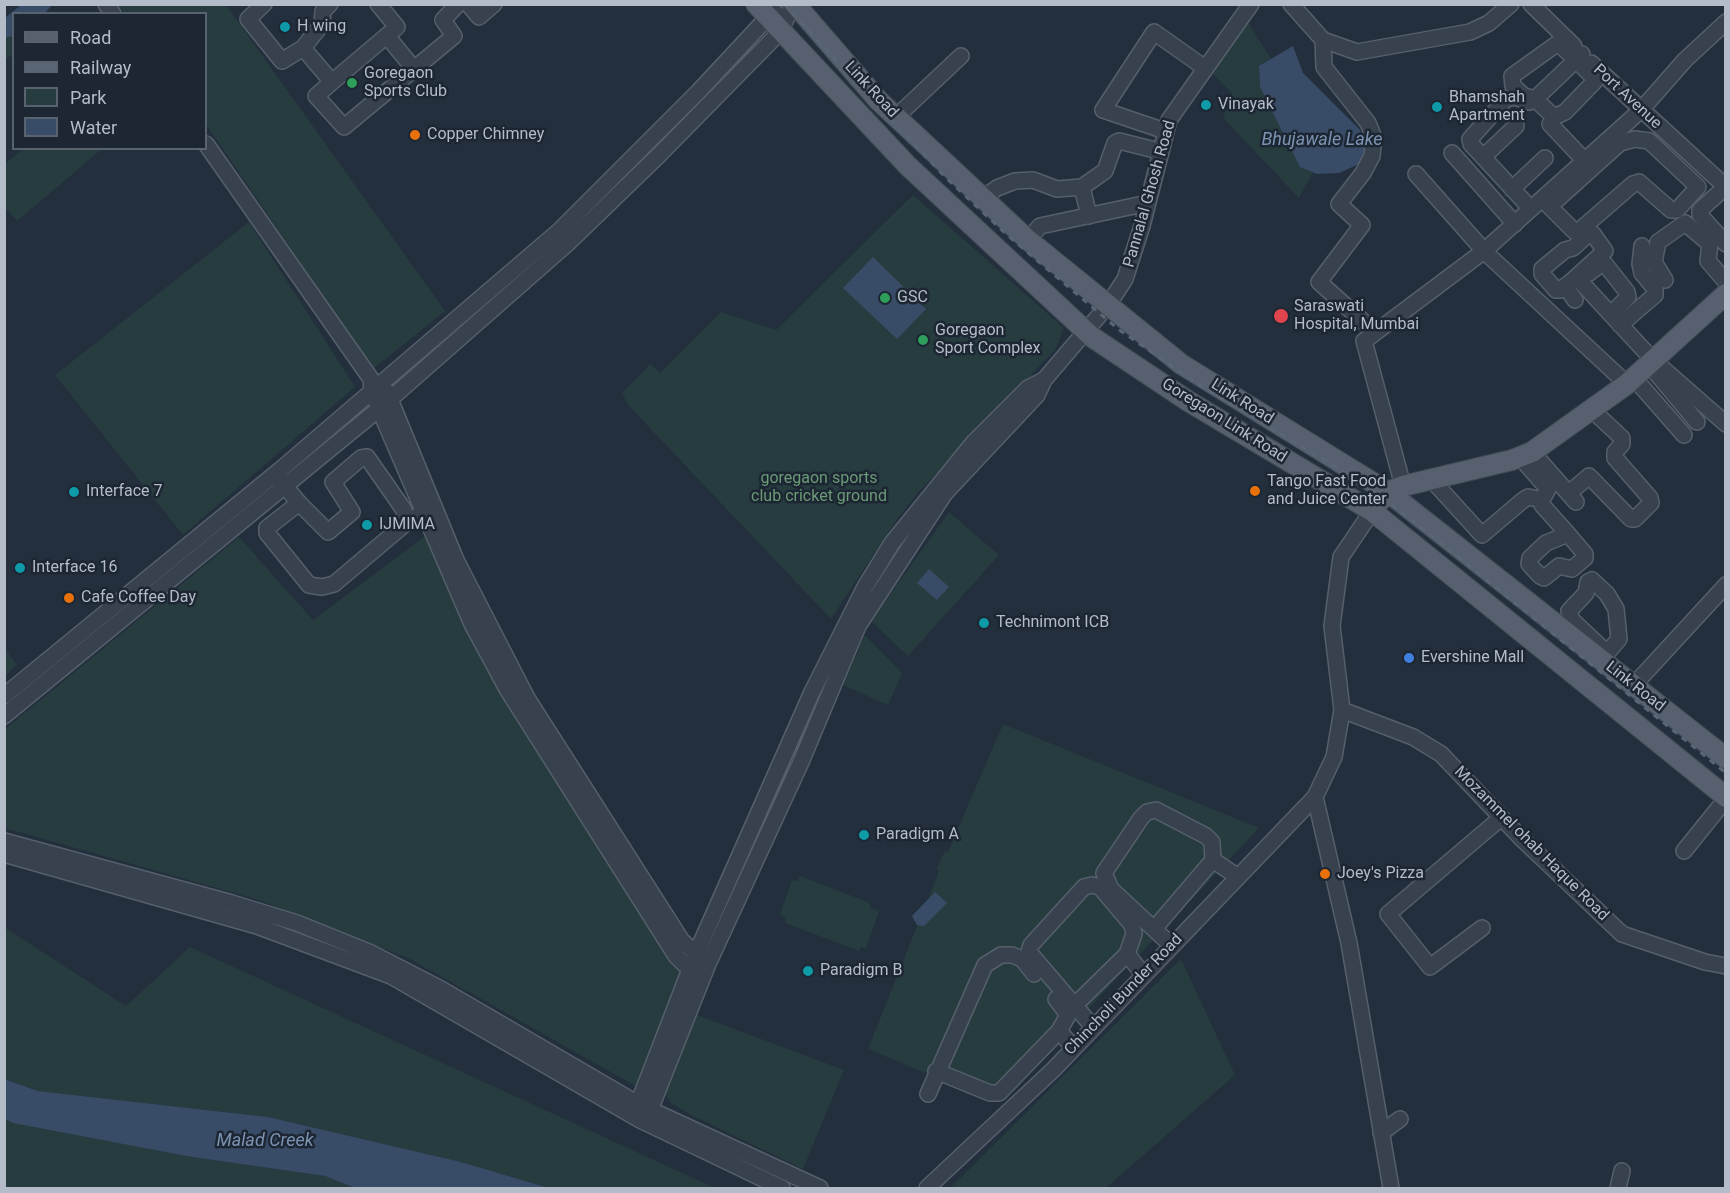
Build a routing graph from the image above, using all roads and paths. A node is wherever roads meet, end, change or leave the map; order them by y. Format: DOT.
graph roads {
  1 [pos="264,4"];
  2 [pos="378,4"];
  3 [pos="458,4"];
  4 [pos="468,4"];
  5 [pos="494,4"];
  6 [pos="793,4"];
  7 [pos="1251,4"];
  8 [pos="1292,4"];
  9 [pos="1511,4"];
  10 [pos="1531,4"];
  11 [pos="323,7"];
  12 [pos="768,18"];
  13 [pos="1725,22"];
  14 [pos="387,36"];
  15 [pos="1323,40"];
  16 [pos="303,48"];
  17 [pos="961,56"];
  18 [pos="1579,57"];
  19 [pos="1205,68"];
  20 [pos="414,69"];
  21 [pos="332,82"];
  22 [pos="1641,110"];
  23 [pos="1542,112"];
  24 [pos="896,117"];
  25 [pos="1662,129"];
  26 [pos="1519,130"];
  27 [pos="1165,131"];
  28 [pos="1649,141"];
  29 [pos="646,144"];
  30 [pos="207,145"];
  31 [pos="1159,151"];
  32 [pos="1452,153"];
  33 [pos="1541,154"];
  34 [pos="658,156"];
  35 [pos="1584,160"];
  36 [pos="1486,161"];
  37 [pos="1705,169"];
  38 [pos="1416,174"];
  39 [pos="1694,181"];
  40 [pos="1509,185"];
  41 [pos="1082,187"];
  42 [pos="1723,190"];
  43 [pos="982,199"];
  44 [pos="1148,203"];
  45 [pos="1541,205"];
  46 [pos="1089,216"];
  47 [pos="1515,224"];
  48 [pos="563,237"];
  49 [pos="1028,240"];
  50 [pos="1725,244"];
  51 [pos="1642,246"];
  52 [pos="1484,251"];
  53 [pos="1665,280"];
  54 [pos="1572,282"];
  55 [pos="1725,282"];
  56 [pos="1725,294"];
  57 [pos="1575,300"];
  58 [pos="1108,305"];
  59 [pos="482,308"];
  60 [pos="1616,319"];
  61 [pos="1082,328"];
  62 [pos="1375,332"];
  63 [pos="1641,371"];
  64 [pos="1044,380"];
  65 [pos="375,385"];
  66 [pos="386,404"];
  67 [pos="1592,410"];
  68 [pos="1696,422"];
  69 [pos="1725,424"];
  70 [pos="1684,435"];
  71 [pos="1526,455"];
  72 [pos="316,462"];
  73 [pos="275,474"];
  74 [pos="1431,479"];
  75 [pos="333,482"];
  76 [pos="286,487"];
  77 [pos="1395,489"];
  78 [pos="1542,500"];
  79 [pos="299,503"];
  80 [pos="428,508"];
  81 [pos="1372,511"];
  82 [pos="405,524"];
  83 [pos="1568,534"];
  84 [pos="1725,585"];
  85 [pos="1567,625"];
  86 [pos="1604,657"];
  87 [pos="505,671"];
  88 [pos="816,685"];
  89 [pos="1633,686"];
  90 [pos="831,690"];
  91 [pos="4,696"];
  92 [pos="1342,710"];
  93 [pos="4,716"];
  94 [pos="1682,724"];
  95 [pos="1662,744"];
  96 [pos="1725,758"];
  97 [pos="1315,797"];
  98 [pos="1725,798"];
  99 [pos="1501,818"];
  100 [pos="4,841"];
  101 [pos="1684,851"];
  102 [pos="4,854"];
  103 [pos="1213,860"];
  104 [pos="1238,877"];
  105 [pos="1482,928"];
  106 [pos="1154,929"];
  107 [pos="1171,945"];
  108 [pos="1127,954"];
  109 [pos="702,959"];
  110 [pos="1725,966"];
  111 [pos="1143,974"];
  112 [pos="695,975"];
  113 [pos="1074,1006"];
  114 [pos="1093,1028"];
  115 [pos="1059,1031"];
  116 [pos="1074,1048"];
  117 [pos="936,1071"];
  118 [pos="928,1094"];
  119 [pos="643,1111"];
  120 [pos="1400,1119"];
  121 [pos="1381,1133"];
  122 [pos="1622,1171"];
  123 [pos="782,1188"];
  124 [pos="820,1188"];
  125 [pos="927,1188"];
  126 [pos="1391,1188"];
  127 [pos="1618,1188"];
  1 -- 16 [label="street"];
  2 -- 14 [label="street"];
  3 -- 20 [label="street"];
  4 -- 5 [label="street"];
  6 -- 12 [label="street"];
  6 -- 24 [label="main road, Link Road"];
  7 -- 19 [label="street, Pannalal Ghosh Road"];
  8 -- 15 [label="street"];
  9 -- 15 [label="street"];
  10 -- 18 [label="street, Port Avenue"];
  11 -- 16 [label="street"];
  12 -- 29 [label="street"];
  12 -- 34 [label="street"];
  12 -- 61 [label="main road, Link Road"];
  13 -- 22 [label="street"];
  14 -- 20 [label="street"];
  14 -- 21 [label="street"];
  15 -- 62 [label="street"];
  16 -- 21 [label="street"];
  17 -- 24 [label="street"];
  18 -- 22 [label="street, Port Avenue"];
  18 -- 23 [label="street"];
  18 -- 23 [label="street"];
  18 -- 23 [label="street"];
  19 -- 27 [label="street, Pannalal Ghosh Road"];
  19 -- 27 [label="street"];
  20 -- 21 [label="street"];
  22 -- 25 [label="street, Port Avenue"];
  22 -- 35 [label="street"];
  23 -- 35 [label="street"];
  23 -- 36 [label="street"];
  24 -- 43 [label="main road, Link Road"];
  25 -- 28 [label="street"];
  25 -- 37 [label="street, Port Avenue"];
  26 -- 36 [label="street"];
  27 -- 31 [label="street, Pannalal Ghosh Road"];
  28 -- 39 [label="street"];
  28 -- 45 [label="street"];
  29 -- 34 [label="street"];
  29 -- 48 [label="street"];
  30 -- 65 [label="street"];
  31 -- 41 [label="street"];
  31 -- 44 [label="street, Pannalal Ghosh Road"];
  32 -- 47 [label="street"];
  33 -- 40 [label="street"];
  34 -- 48 [label="street"];
  35 -- 45 [label="street"];
  36 -- 40 [label="street"];
  37 -- 39 [label="street"];
  37 -- 42 [label="street, Port Avenue"];
  38 -- 52 [label="street"];
  39 -- 45 [label="street"];
  40 -- 45 [label="street"];
  41 -- 43 [label="street"];
  41 -- 46 [label="street"];
  42 -- 50 [label="street"];
  43 -- 49 [label="main road, Link Road"];
  44 -- 46 [label="street"];
  44 -- 58 [label="street, Pannalal Ghosh Road"];
  45 -- 47 [label="street"];
  46 -- 49 [label="street"];
  47 -- 52 [label="street"];
  48 -- 59 [label="street"];
  49 -- 58 [label="main road, Link Road"];
  51 -- 60 [label="street"];
  52 -- 62 [label="street"];
  52 -- 63 [label="street"];
  53 -- 55 [label="street"];
  54 -- 57 [label="street"];
  54 -- 60 [label="street"];
  54 -- 60 [label="street"];
  56 -- 63 [label="main road"];
  58 -- 61 [label="street, Pannalal Ghosh Road"];
  58 -- 77 [label="main road, Link Road"];
  59 -- 65 [label="street"];
  59 -- 66 [label="street"];
  60 -- 63 [label="street"];
  61 -- 64 [label="street, Pannalal Ghosh Road"];
  61 -- 81 [label="main road, Goregaon Link Road"];
  62 -- 77 [label="street"];
  63 -- 67 [label="main road"];
  63 -- 68 [label="street"];
  63 -- 69 [label="street"];
  63 -- 70 [label="street"];
  64 -- 88 [label="street"];
  64 -- 90 [label="street"];
  65 -- 66 [label="street"];
  65 -- 73 [label="street"];
  66 -- 72 [label="street"];
  66 -- 80 [label="street"];
  67 -- 71 [label="main road"];
  67 -- 71 [label="street"];
  71 -- 74 [label="main road"];
  71 -- 78 [label="street"];
  72 -- 75 [label="street"];
  72 -- 76 [label="street"];
  73 -- 76 [label="street"];
  73 -- 91 [label="street"];
  74 -- 77 [label="main road"];
  74 -- 78 [label="street"];
  75 -- 79 [label="street"];
  75 -- 82 [label="street"];
  76 -- 79 [label="street"];
  76 -- 93 [label="street"];
  77 -- 81 [label="main road, Chincholi Bunder Road"];
  77 -- 85 [label="main road, Link Road"];
  78 -- 83 [label="street"];
  79 -- 82 [label="street"];
  80 -- 82 [label="street"];
  80 -- 87 [label="street"];
  81 -- 92 [label="street, Chincholi Bunder Road"];
  81 -- 95 [label="main road, Link Road"];
  84 -- 89 [label="street"];
  85 -- 86 [label="main road, Link Road"];
  85 -- 86 [label="street"];
  86 -- 89 [label="main road, Link Road"];
  87 -- 109 [label="street"];
  87 -- 112 [label="street"];
  88 -- 90 [label="street"];
  88 -- 109 [label="street"];
  89 -- 94 [label="main road, Link Road"];
  90 -- 109 [label="street"];
  92 -- 97 [label="street, Chincholi Bunder Road"];
  92 -- 99 [label="street, Mozammel ohab Haque Road"];
  94 -- 95 [label="main road"];
  94 -- 96 [label="main road, Link Road"];
  95 -- 98 [label="main road, Link Road"];
  97 -- 104 [label="street, Chincholi Bunder Road"];
  97 -- 121 [label="street"];
  98 -- 101 [label="street"];
  99 -- 105 [label="street"];
  99 -- 110 [label="street, Mozammel ohab Haque Road"];
  100 -- 119 [label="street"];
  102 -- 119 [label="street"];
  103 -- 104 [label="street"];
  103 -- 106 [label="street"];
  103 -- 106 [label="street"];
  104 -- 107 [label="street, Chincholi Bunder Road"];
  106 -- 107 [label="street"];
  107 -- 111 [label="street, Chincholi Bunder Road"];
  108 -- 111 [label="street"];
  108 -- 113 [label="street"];
  108 -- 113 [label="street"];
  109 -- 112 [label="street"];
  111 -- 114 [label="street, Chincholi Bunder Road"];
  112 -- 119 [label="street"];
  113 -- 114 [label="street"];
  114 -- 116 [label="street, Chincholi Bunder Road"];
  115 -- 116 [label="street"];
  115 -- 117 [label="street"];
  115 -- 117 [label="street"];
  116 -- 125 [label="street, Chincholi Bunder Road"];
  117 -- 118 [label="street"];
  119 -- 123 [label="street"];
  119 -- 124 [label="street"];
  120 -- 121 [label="street"];
  121 -- 126 [label="street"];
  122 -- 127 [label="street"];
}
